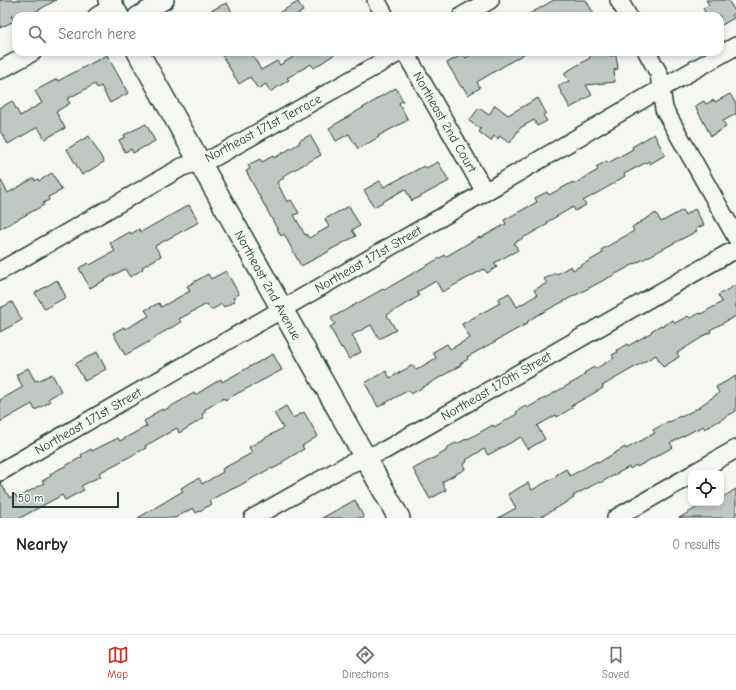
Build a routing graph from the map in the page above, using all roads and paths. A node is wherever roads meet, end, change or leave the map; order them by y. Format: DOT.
graph roads {
  1 [pos="165,0"];
  2 [pos="376,0"];
  3 [pos="490,0"];
  4 [pos="619,0"];
  5 [pos="144,12"];
  6 [pos="383,12"];
  7 [pos="469,12"];
  8 [pos="626,12"];
  9 [pos="736,46"];
  10 [pos="724,53"];
  11 [pos="26,56"];
  12 [pos="140,56"];
  13 [pos="393,56"];
  14 [pos="407,56"];
  15 [pos="649,56"];
  16 [pos="718,56"];
  17 [pos="0,70"];
  18 [pos="662,88"];
  19 [pos="199,162"];
  20 [pos="485,192"];
  21 [pos="736,237"];
  22 [pos="736,250"];
  23 [pos="0,271"];
  24 [pos="282,309"];
  25 [pos="736,449"];
  26 [pos="365,457"];
  27 [pos="699,470"];
  28 [pos="0,472"];
  29 [pos="688,477"];
  30 [pos="254,518"];
  31 [pos="398,518"];
  32 [pos="616,518"];
  1 -- 5 [label="street"];
  2 -- 6 [label="street"];
  3 -- 7 [label="street"];
  4 -- 8 [label="street"];
  9 -- 10 [label="street, Northeast 171st Street"];
  11 -- 17 [label="street"];
  12 -- 19 [label="street, Northeast 2nd Avenue"];
  13 -- 19 [label="street, Northeast 171st Terrace"];
  14 -- 20 [label="street, Northeast 2nd Court"];
  15 -- 18 [label="street"];
  16 -- 18 [label="street, Northeast 171st Street"];
  18 -- 20 [label="street, Northeast 171st Street"];
  18 -- 21 [label="street"];
  19 -- 23 [label="street, Northeast 171st Terrace"];
  19 -- 24 [label="street, Northeast 2nd Avenue"];
  20 -- 24 [label="street, Northeast 171st Street"];
  22 -- 26 [label="street, Northeast 170th Street"];
  24 -- 26 [label="street, Northeast 2nd Avenue"];
  24 -- 28 [label="street, Northeast 171st Street"];
  25 -- 27 [label="street"];
  26 -- 30 [label="street, Northeast 170th Street"];
  26 -- 31 [label="street, Northeast 2nd Avenue"];
  29 -- 32 [label="street"];
}
